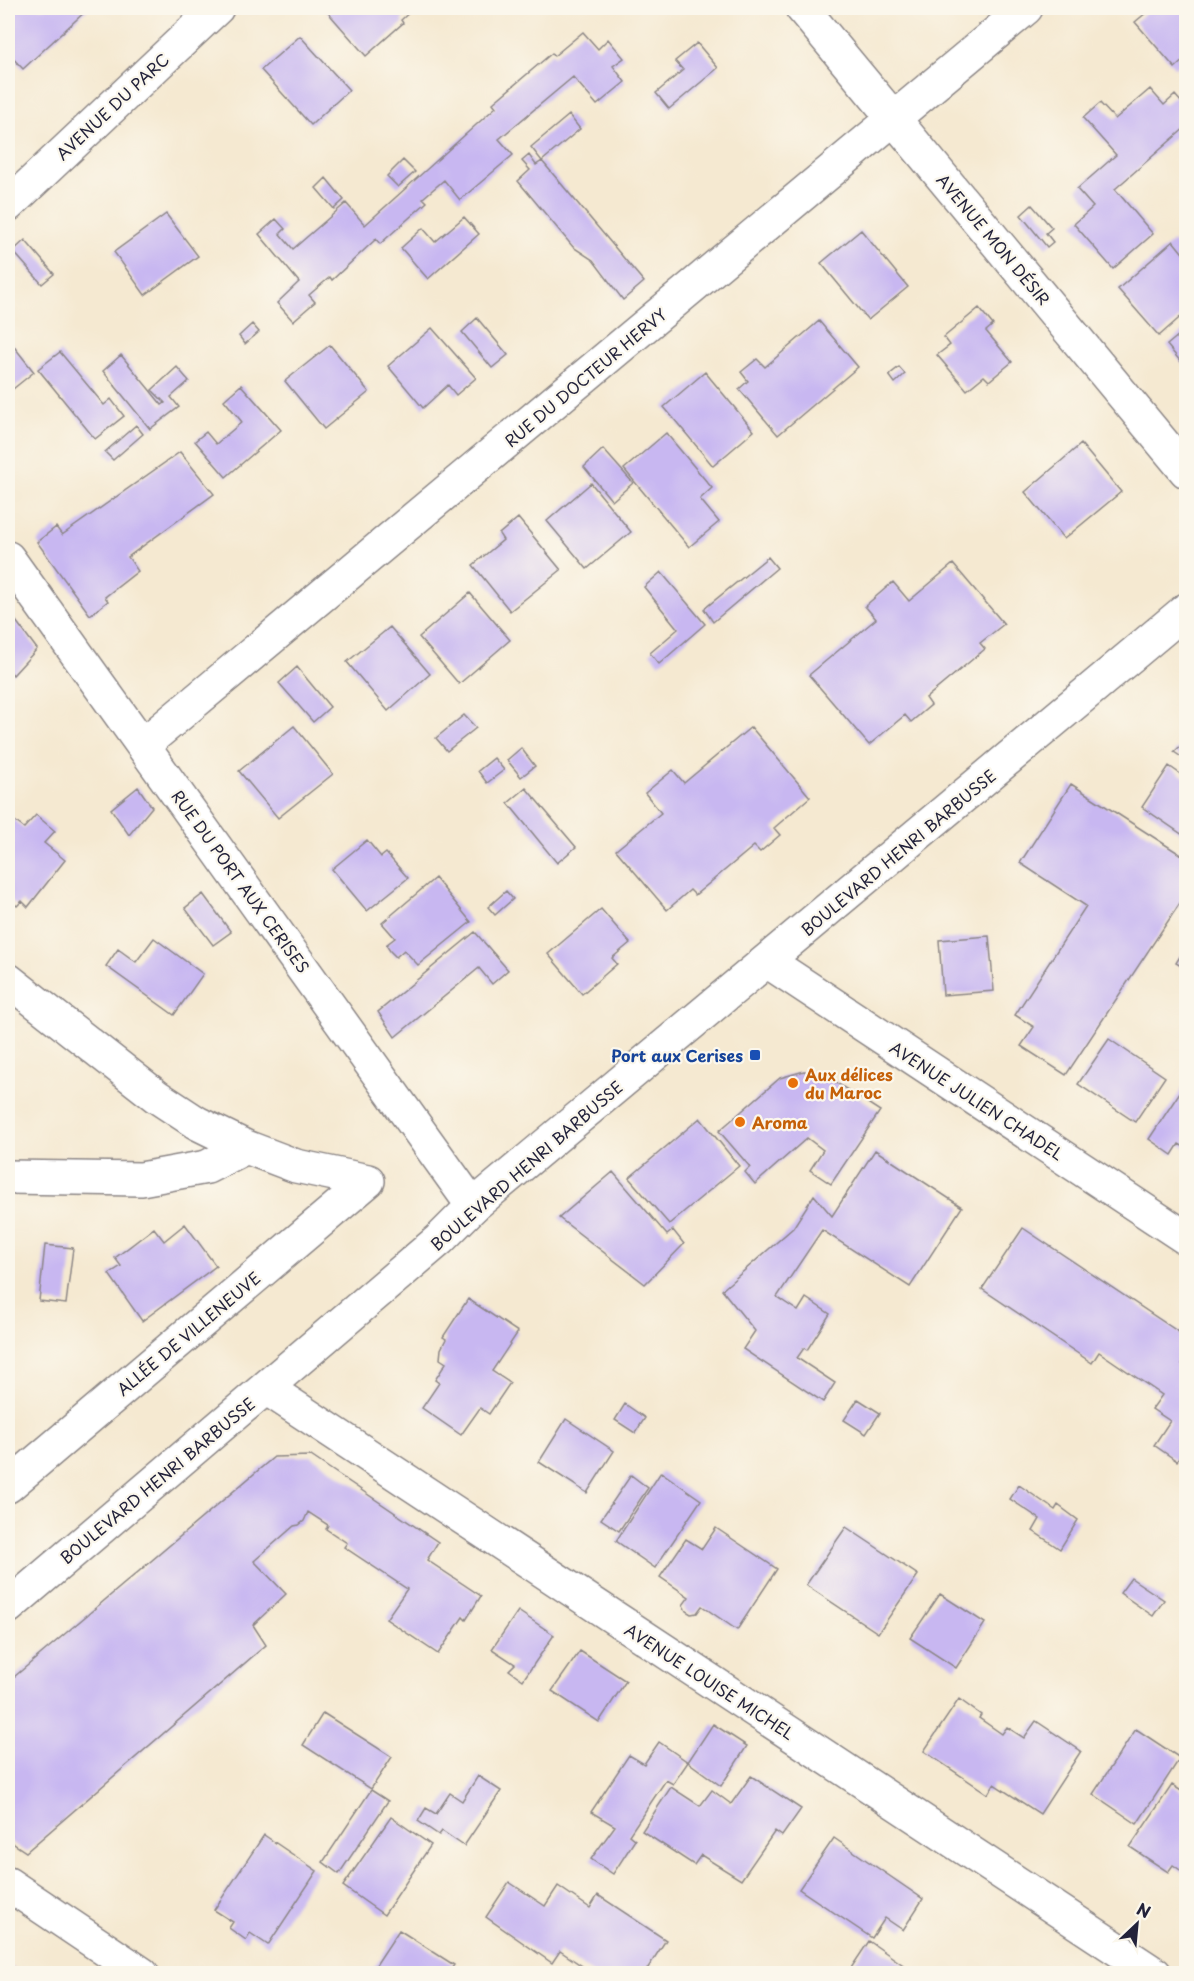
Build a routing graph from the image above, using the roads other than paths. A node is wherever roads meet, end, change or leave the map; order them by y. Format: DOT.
graph roads {
  1 [pos="216,8"];
  2 [pos="802,8"];
  3 [pos="1026,8"];
  4 [pos="894,118"];
  5 [pos="8,205"];
  6 [pos="1186,471"];
  7 [pos="8,558"];
  8 [pos="1186,610"];
  9 [pos="144,745"];
  10 [pos="767,961"];
  11 [pos="8,980"];
  12 [pos="246,1146"];
  13 [pos="8,1177"];
  14 [pos="473,1206"];
  15 [pos="1186,1238"];
  16 [pos="266,1388"];
  17 [pos="8,1486"];
  18 [pos="8,1607"];
  19 [pos="8,1884"];
  20 [pos="142,1974"];
  21 [pos="1155,1974"];
  1 -- 5 [label="street, AVENUE DU PARC"];
  2 -- 4 [label="street, AVENUE MON DÉSIR"];
  3 -- 4 [label="street, RUE DU DOCTEUR HERVY"];
  4 -- 6 [label="street, AVENUE MON DÉSIR"];
  4 -- 9 [label="street, RUE DU DOCTEUR HERVY"];
  7 -- 9 [label="street, RUE DU PORT AUX CERISES"];
  8 -- 10 [label="street, BOULEVARD HENRI BARBUSSE"];
  9 -- 14 [label="street, RUE DU PORT AUX CERISES"];
  10 -- 14 [label="street, BOULEVARD HENRI BARBUSSE"];
  10 -- 15 [label="street, AVENUE JULIEN CHADEL"];
  11 -- 12 [label="street"];
  12 -- 13 [label="street"];
  12 -- 17 [label="street, ALLÉE DE VILLENEUVE"];
  14 -- 16 [label="street, BOULEVARD HENRI BARBUSSE"];
  16 -- 18 [label="street, BOULEVARD HENRI BARBUSSE"];
  16 -- 21 [label="street, AVENUE LOUISE MICHEL"];
  19 -- 20 [label="street"];
}
